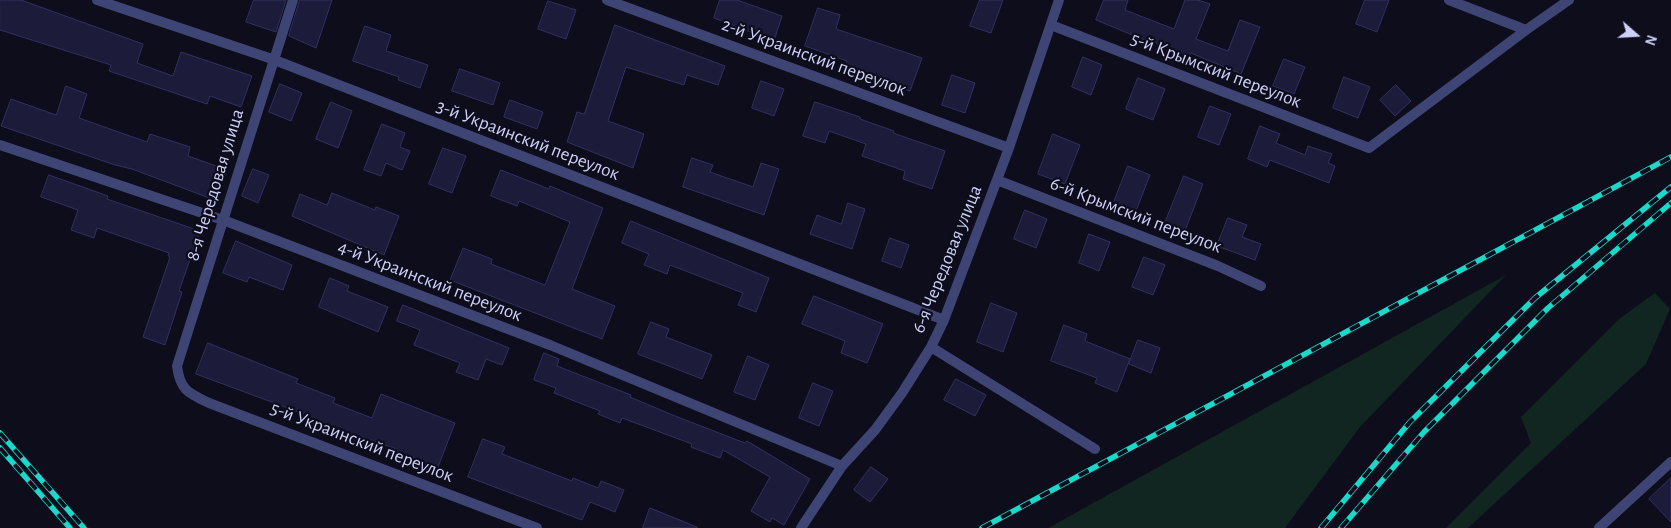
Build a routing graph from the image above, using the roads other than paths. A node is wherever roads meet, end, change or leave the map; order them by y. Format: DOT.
graph roads {
  1 [pos="97,0"];
  2 [pos="293,0"];
  3 [pos="607,0"];
  4 [pos="1058,0"];
  5 [pos="1449,0"];
  6 [pos="1569,0"];
  7 [pos="1051,25"];
  8 [pos="1526,30"];
  9 [pos="272,59"];
  10 [pos="0,146"];
  11 [pos="1009,148"];
  12 [pos="997,180"];
  13 [pos="223,220"];
  14 [pos="1261,286"];
  15 [pos="944,320"];
  16 [pos="931,347"];
  17 [pos="179,381"];
  18 [pos="1095,449"];
  19 [pos="1671,462"];
  20 [pos="842,466"];
  21 [pos="537,528"];
  22 [pos="801,528"];
  23 [pos="1599,528"];
  1 -- 9 [label="street, 3-й Украинский переулок"];
  2 -- 9 [label="street, 8-я Чередовая улица"];
  3 -- 11 [label="street, 2-й Украинский переулок"];
  4 -- 7 [label="street, 6-я Чередовая улица"];
  5 -- 8 [label="street"];
  6 -- 8 [label="street"];
  7 -- 8 [label="street, 5-й Крымский переулок"];
  7 -- 11 [label="street, 6-я Чередовая улица"];
  9 -- 13 [label="street, 8-я Чередовая улица"];
  9 -- 15 [label="street, 3-й Украинский переулок"];
  10 -- 13 [label="street, 4-й Украинский переулок"];
  11 -- 12 [label="street, 6-я Чередовая улица"];
  12 -- 14 [label="street, 6-й Крымский переулок"];
  12 -- 15 [label="street, 6-я Чередовая улица"];
  13 -- 17 [label="street, 8-я Чередовая улица"];
  13 -- 20 [label="street, 4-й Украинский переулок"];
  15 -- 16 [label="street, 6-я Чередовая улица"];
  16 -- 18 [label="street"];
  16 -- 20 [label="street, 6-я Чередовая улица"];
  17 -- 21 [label="street, 5-й Украинский переулок"];
  19 -- 23 [label="street"];
  20 -- 22 [label="street, 6-я Чередовая улица"];
}
